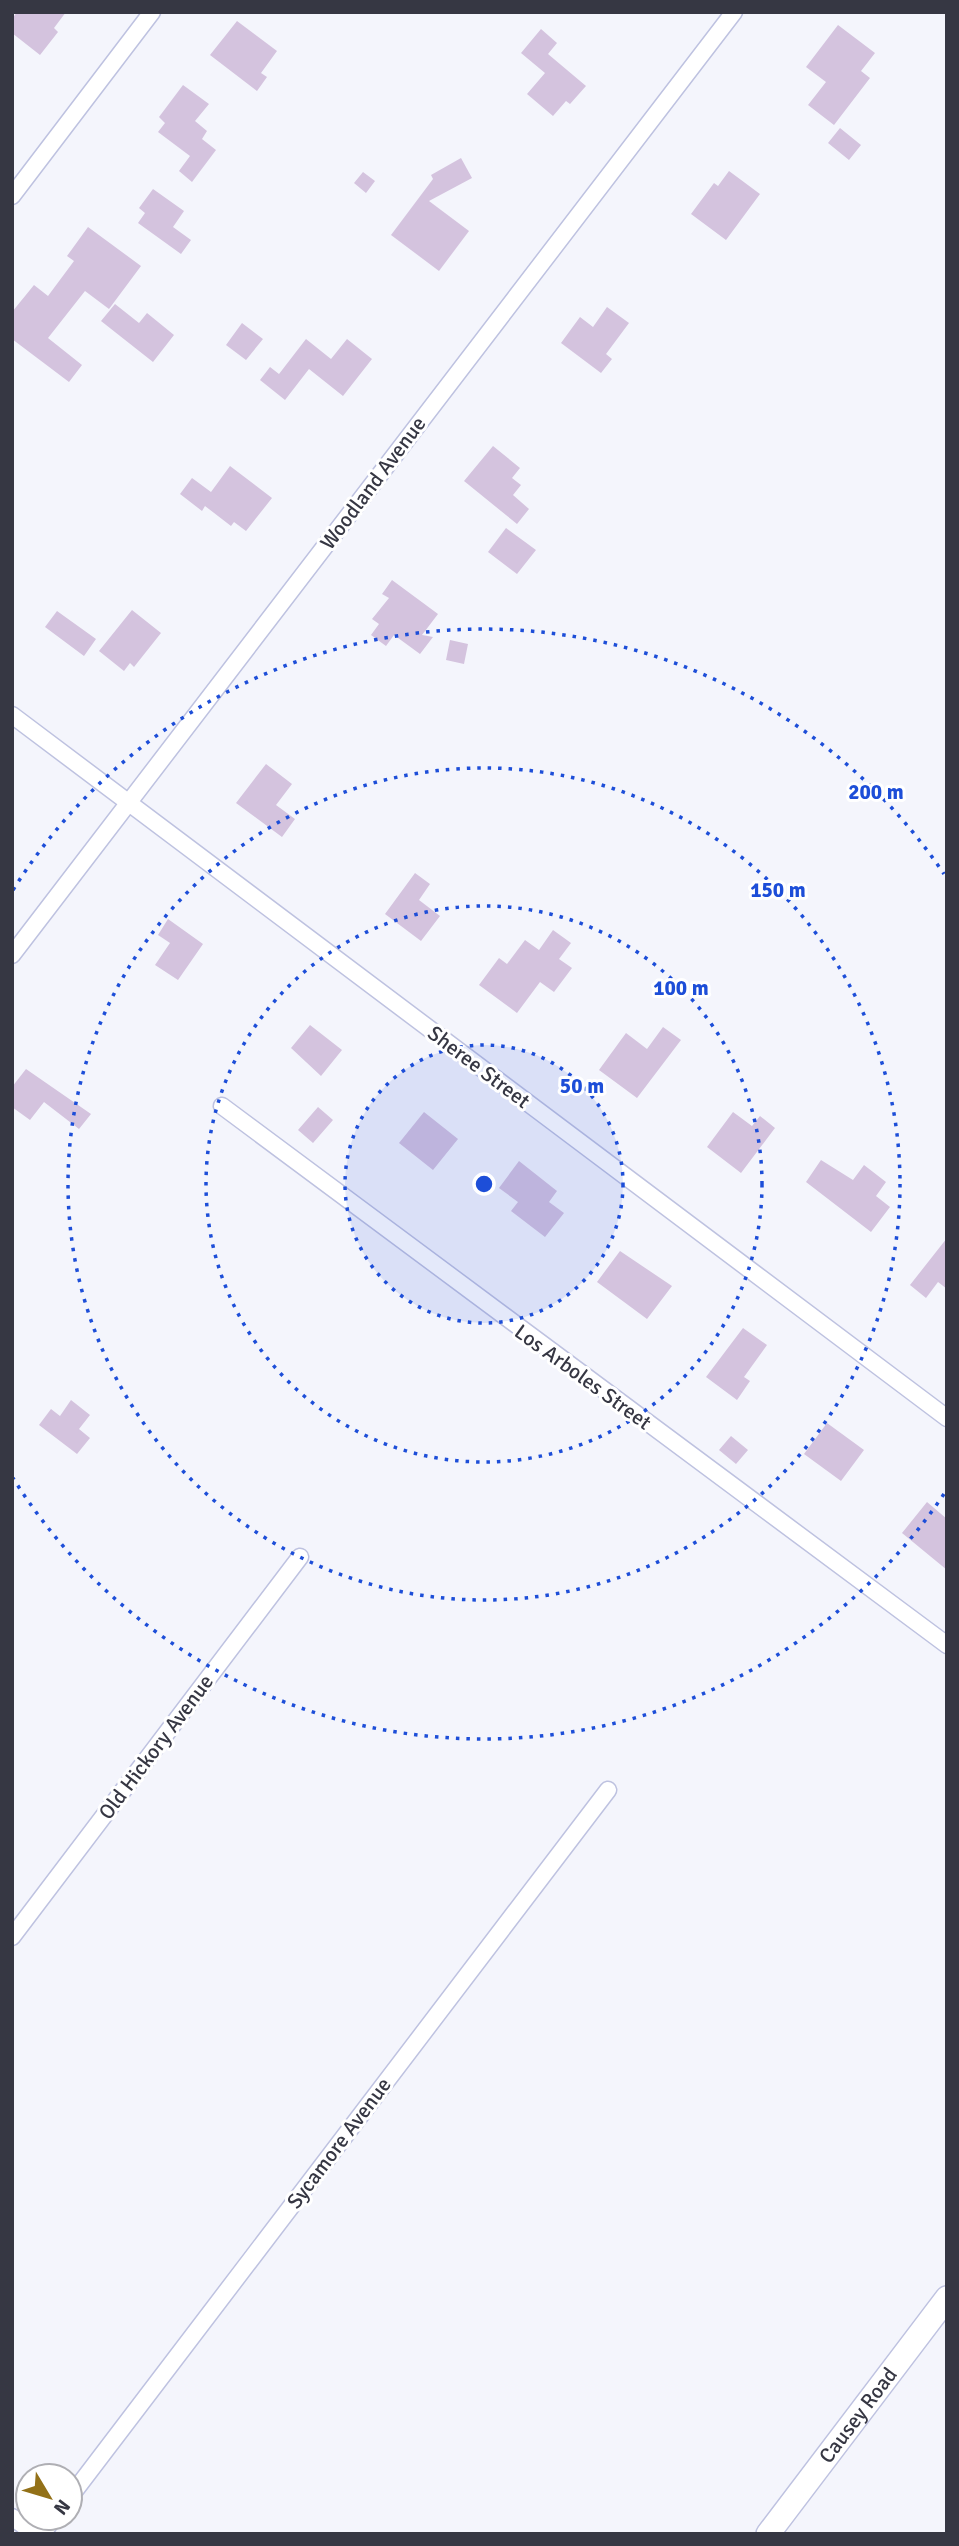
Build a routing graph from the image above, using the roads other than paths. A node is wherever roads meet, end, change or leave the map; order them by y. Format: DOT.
graph roads {
  1 [pos="152,12"];
  2 [pos="734,12"];
  3 [pos="12,195"];
  4 [pos="12,715"];
  5 [pos="127,804"];
  6 [pos="12,955"];
  7 [pos="222,1106"];
  8 [pos="947,1418"];
  9 [pos="300,1557"];
  10 [pos="947,1645"];
  11 [pos="608,1790"];
  12 [pos="12,1937"];
  13 [pos="947,2298"];
  14 [pos="84,2479"];
  15 [pos="12,2517"];
  16 [pos="35,2534"];
  17 [pos="768,2534"];
  1 -- 3 [label="street"];
  2 -- 5 [label="street, Woodland Avenue"];
  4 -- 5 [label="street, Sheree Street"];
  5 -- 6 [label="street, Woodland Avenue"];
  5 -- 8 [label="street, Sheree Street"];
  7 -- 10 [label="street, Los Arboles Street"];
  9 -- 12 [label="street, Old Hickory Avenue"];
  11 -- 14 [label="street, Sycamore Avenue"];
  13 -- 17 [label="street, Causey Road"];
  15 -- 16 [label="street"];
}
